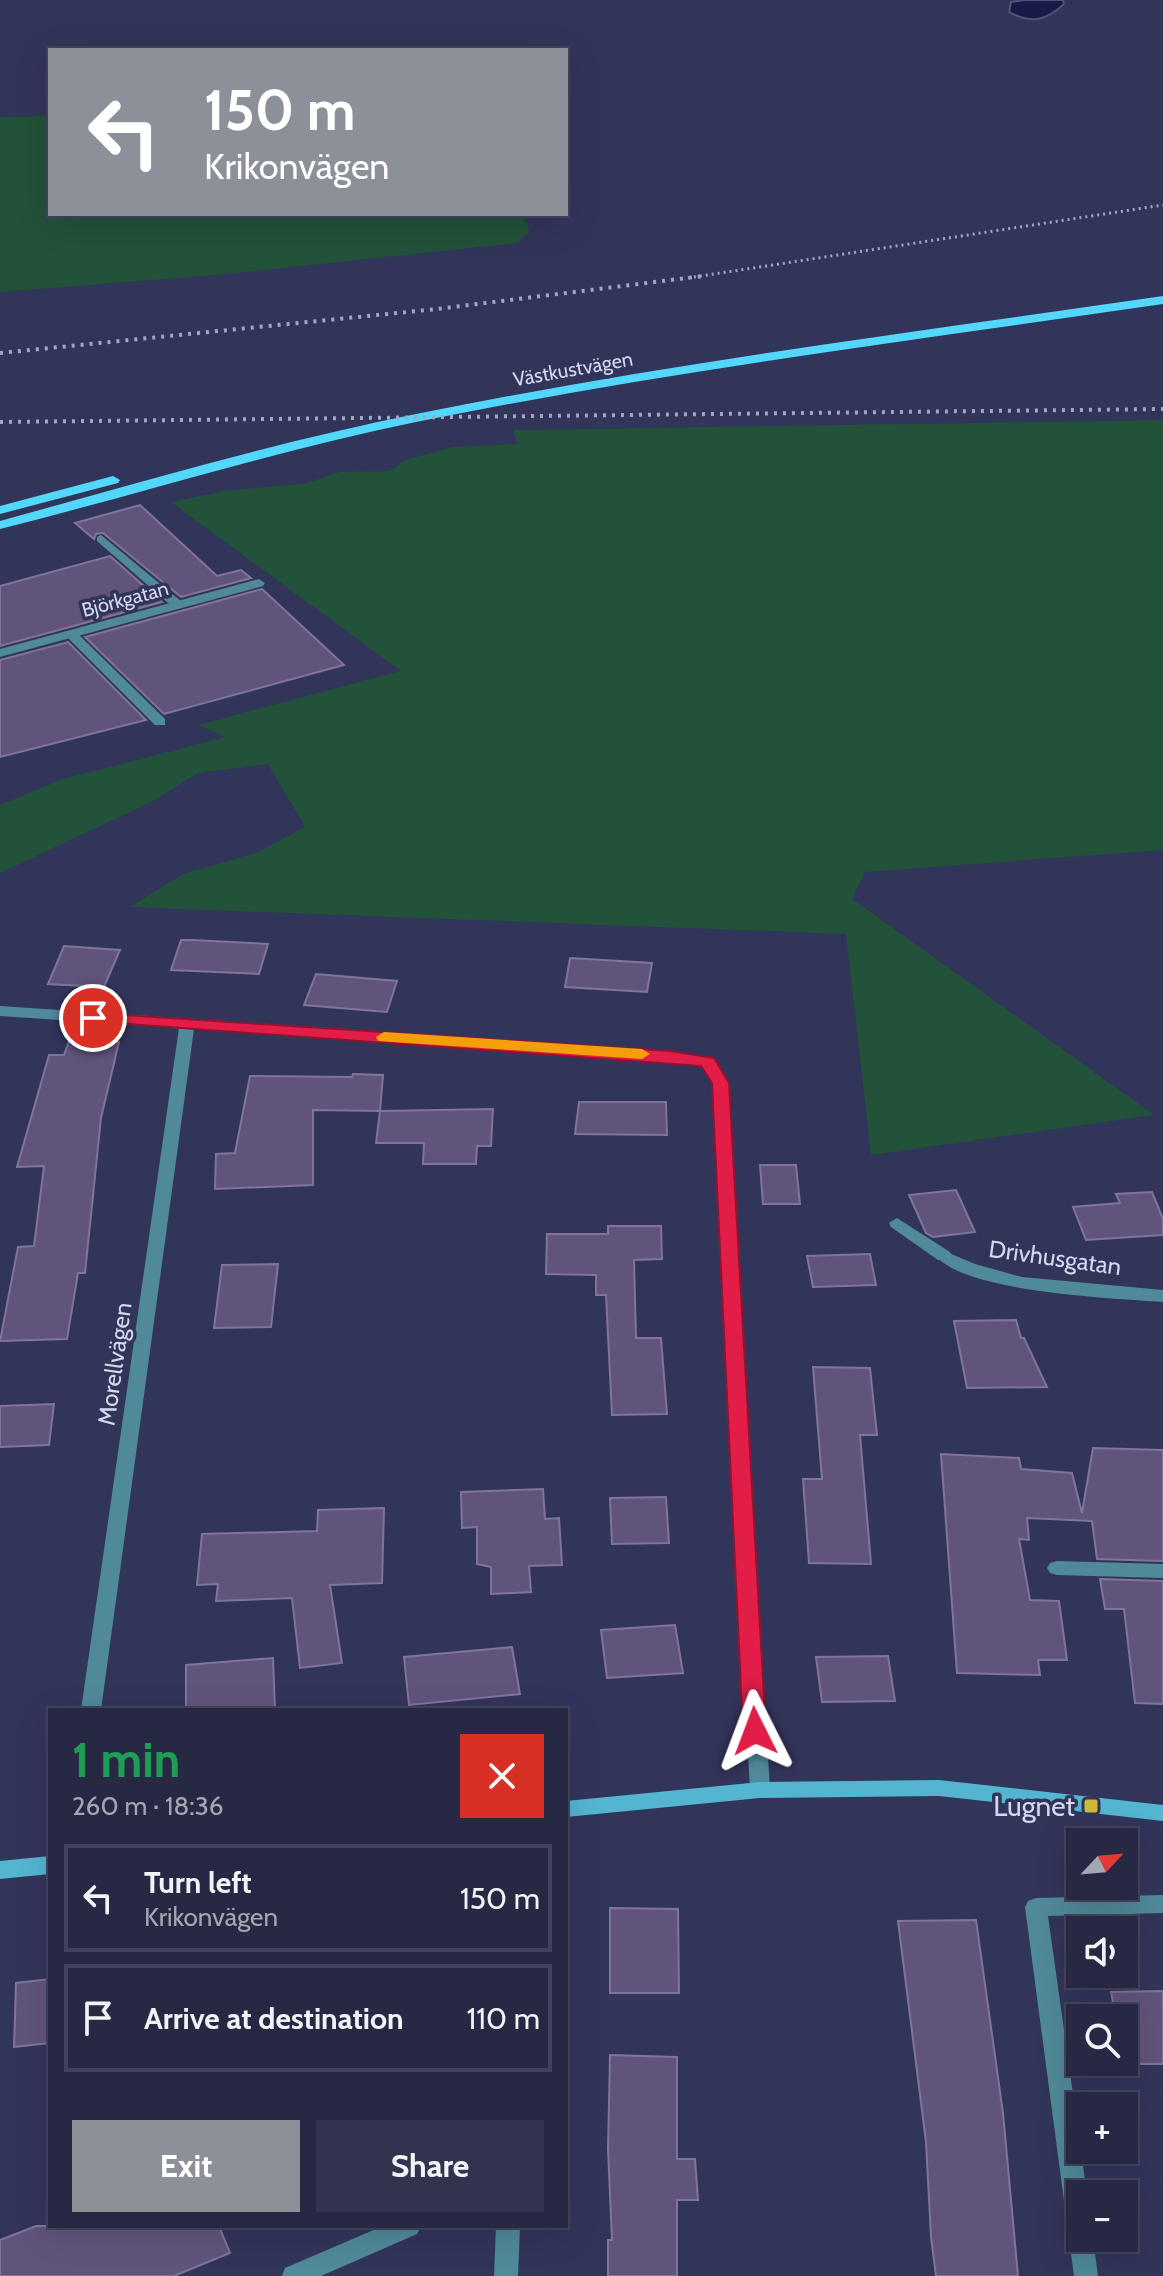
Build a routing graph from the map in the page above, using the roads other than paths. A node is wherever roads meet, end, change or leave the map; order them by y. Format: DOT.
graph roads {
  1 [pos="1163,287"];
  2 [pos="1163,300"];
  3 [pos="0,510"];
  4 [pos="0,525"];
  5 [pos="101,539"];
  6 [pos="259,583"];
  7 [pos="178,605"];
  8 [pos="71,634"];
  9 [pos="0,653"];
  10 [pos="160,722"];
  11 [pos="0,1011"];
  12 [pos="187,1025"];
  13 [pos="897,1223"];
  14 [pos="1163,1296"];
  15 [pos="1057,1568"];
  16 [pos="1163,1571"];
  17 [pos="91,1708"];
  18 [pos="760,1790"];
  19 [pos="568,1809"];
  20 [pos="1163,1813"];
  21 [pos="48,1865"];
  22 [pos="0,1870"];
  23 [pos="1163,1904"];
  24 [pos="1073,2180"];
  25 [pos="404,2228"];
  26 [pos="508,2228"];
  27 [pos="1083,2252"];
  28 [pos="294,2276"];
  29 [pos="506,2276"];
  30 [pos="1086,2276"];
  1 -- 3 [label="main road, Västkustvägen"];
  2 -- 4 [label="main road, Västkustvägen"];
  5 -- 7 [label="street"];
  6 -- 7 [label="street, Björkgatan"];
  7 -- 8 [label="street, Björkgatan"];
  8 -- 9 [label="street, Björkgatan"];
  8 -- 10 [label="street"];
  11 -- 12 [label="street"];
  12 -- 17 [label="street, Morellvägen"];
  12 -- 18 [label="street"];
  13 -- 14 [label="street, Drivhusgatan"];
  15 -- 16 [label="street"];
  18 -- 19 [label="street"];
  18 -- 20 [label="street"];
  21 -- 22 [label="street"];
  23 -- 24 [label="street"];
  25 -- 28 [label="street"];
  26 -- 29 [label="street"];
  27 -- 30 [label="street"];
}
